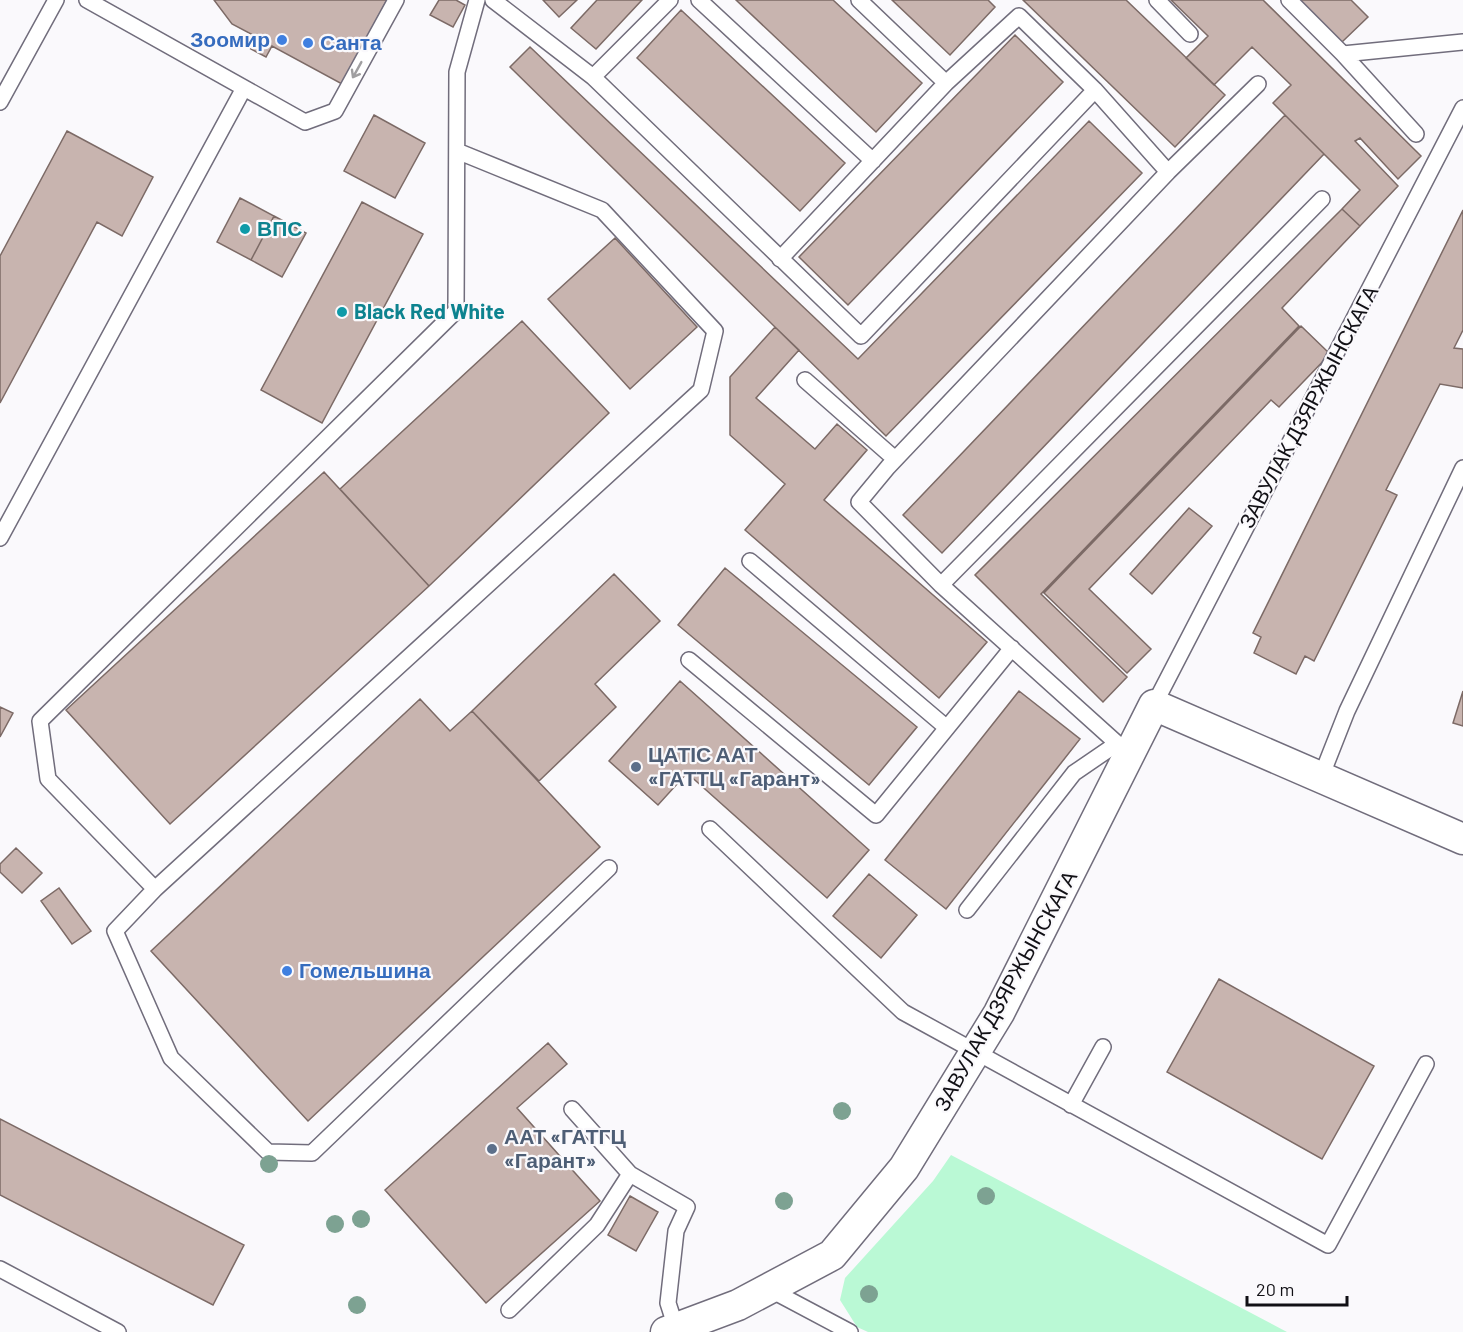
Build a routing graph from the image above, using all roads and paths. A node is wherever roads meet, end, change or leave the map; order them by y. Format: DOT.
graph roads {
  1 [pos="56,0"];
  2 [pos="87,0"];
  3 [pos="396,0"];
  4 [pos="477,0"];
  5 [pos="493,0"];
  6 [pos="670,0"];
  7 [pos="699,0"];
  8 [pos="860,0"];
  9 [pos="1157,0"];
  10 [pos="1289,0"];
  11 [pos="1190,34"];
  12 [pos="1463,42"];
  13 [pos="1342,54"];
  14 [pos="593,77"];
  15 [pos="946,83"];
  16 [pos="1258,84"];
  17 [pos="244,88"];
  18 [pos="1095,90"];
  19 [pos="0,102"];
  20 [pos="1463,108"];
  21 [pos="1416,134"];
  22 [pos="457,151"];
  23 [pos="873,161"];
  24 [pos="1168,172"];
  25 [pos="1322,199"];
  26 [pos="780,259"];
  27 [pos="805,380"];
  28 [pos="895,459"];
  29 [pos="1463,468"];
  30 [pos="0,538"];
  31 [pos="750,561"];
  32 [pos="941,585"];
  33 [pos="1012,648"];
  34 [pos="689,660"];
  35 [pos="1154,705"];
  36 [pos="947,728"];
  37 [pos="1122,750"];
  38 [pos="1320,777"];
  39 [pos="710,829"];
  40 [pos="1463,839"];
  41 [pos="609,868"];
  42 [pos="155,889"];
  43 [pos="967,910"];
  44 [pos="1103,1047"];
  45 [pos="976,1054"];
  46 [pos="1426,1064"];
  47 [pos="1071,1105"];
  48 [pos="572,1108"];
  49 [pos="630,1174"];
  50 [pos="0,1269"];
  51 [pos="769,1288"];
  52 [pos="509,1310"];
  53 [pos="671,1330"];
  54 [pos="844,1331"];
  55 [pos="118,1332"];
  1 -- 19 [label="lane"];
  2 -- 17 [label="lane"];
  3 -- 17 [label="lane, one-way"];
  4 -- 22 [label="lane"];
  5 -- 14 [label="lane"];
  6 -- 14 [label="lane"];
  7 -- 23 [label="lane"];
  8 -- 15 [label="lane"];
  9 -- 11 [label="lane"];
  10 -- 13 [label="lane"];
  12 -- 13 [label="lane"];
  13 -- 21 [label="lane"];
  14 -- 26 [label="lane"];
  15 -- 18 [label="lane"];
  15 -- 23 [label="lane"];
  16 -- 24 [label="lane"];
  17 -- 30 [label="lane"];
  18 -- 24 [label="lane"];
  18 -- 26 [label="lane"];
  20 -- 35 [label="lane, ЗАВУЛАК ДЗЯРЖЫНСКАГА"];
  22 -- 42 [label="lane"];
  22 -- 42 [label="lane"];
  23 -- 26 [label="lane"];
  24 -- 28 [label="lane"];
  25 -- 32 [label="lane"];
  27 -- 28 [label="lane"];
  28 -- 32 [label="lane"];
  29 -- 38 [label="lane"];
  31 -- 36 [label="lane"];
  32 -- 33 [label="lane"];
  33 -- 36 [label="lane"];
  33 -- 37 [label="lane"];
  34 -- 36 [label="lane"];
  35 -- 37 [label="street, ЗАВУЛАК ДЗЯРЖЫНСКАГА"];
  35 -- 38 [label="street"];
  37 -- 43 [label="lane"];
  37 -- 45 [label="street, ЗАВУЛАК ДЗЯРЖЫНСКАГА"];
  38 -- 40 [label="street"];
  39 -- 45 [label="lane"];
  41 -- 42 [label="lane"];
  44 -- 47 [label="lane"];
  45 -- 47 [label="lane"];
  45 -- 51 [label="street, ЗАВУЛАК ДЗЯРЖЫНСКАГА"];
  46 -- 47 [label="lane"];
  48 -- 49 [label="lane"];
  49 -- 52 [label="lane"];
  49 -- 53 [label="lane"];
  50 -- 55 [label="lane"];
  51 -- 53 [label="street, ЗАВУЛАК ДЗЯРЖЫНСКАГА"];
  51 -- 54 [label="lane"];
}
